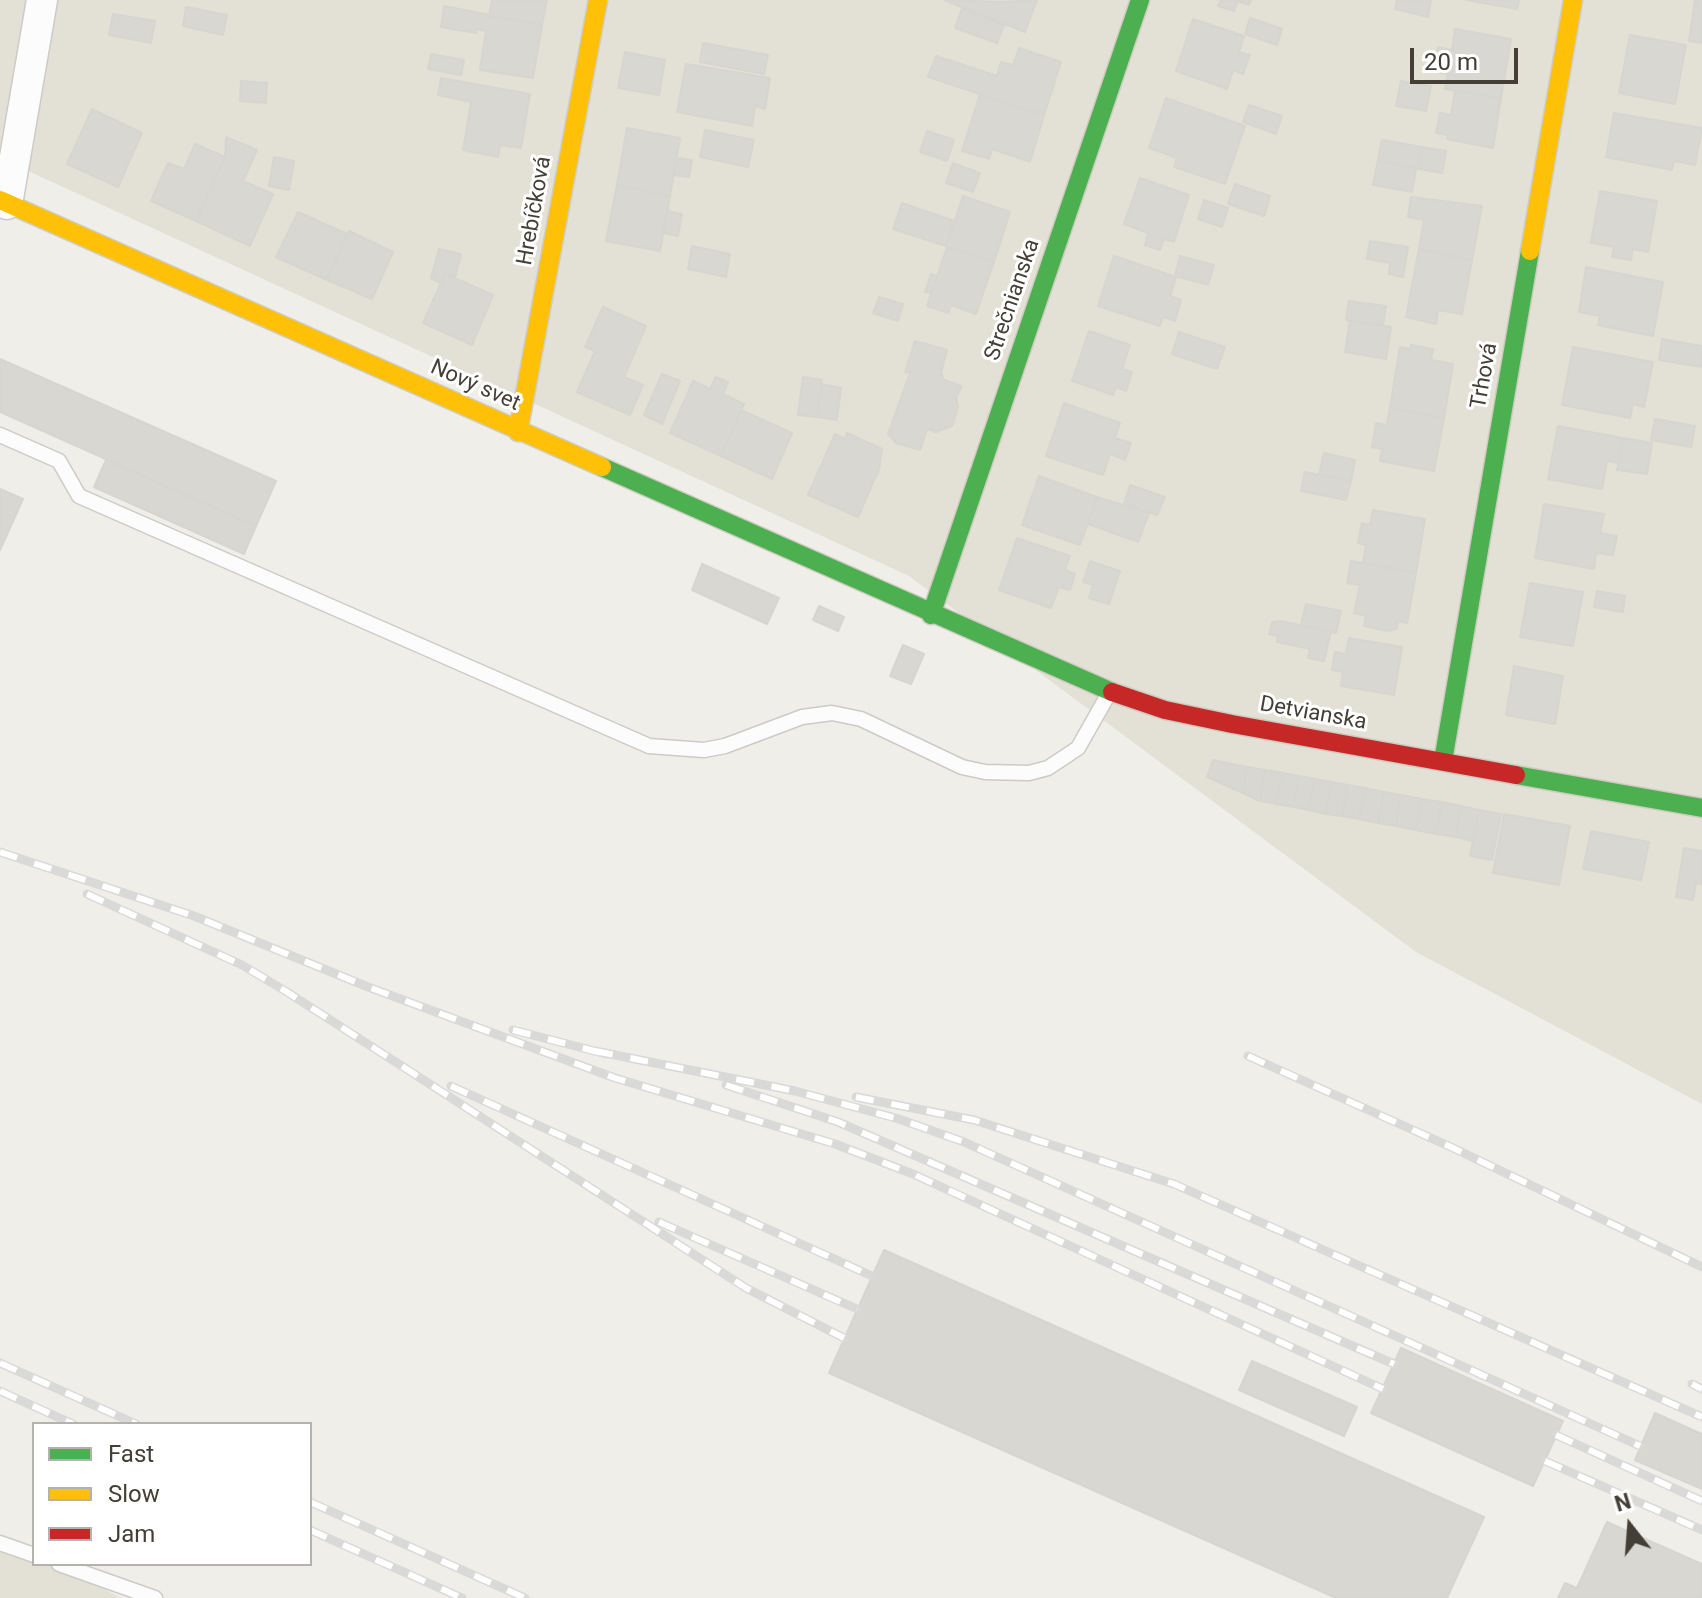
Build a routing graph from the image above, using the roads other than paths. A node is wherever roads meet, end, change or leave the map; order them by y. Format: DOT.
graph roads {
  1 [pos="42,0"];
  2 [pos="598,0"];
  3 [pos="1140,0"];
  4 [pos="1573,0"];
  5 [pos="4,202"];
  6 [pos="518,432"];
  7 [pos="0,435"];
  8 [pos="931,615"];
  9 [pos="1110,691"];
  10 [pos="1443,761"];
  11 [pos="1702,808"];
  12 [pos="0,1543"];
  13 [pos="32,1554"];
  14 [pos="65,1566"];
  15 [pos="155,1598"];
  1 -- 5 [label="street"];
  2 -- 6 [label="street, Hrebíčková"];
  3 -- 8 [label="street, Strečnianska"];
  4 -- 10 [label="street, Trhová"];
  5 -- 6 [label="street, Nový svet"];
  6 -- 8 [label="street, Nový svet"];
  7 -- 9 [label="lane"];
  8 -- 9 [label="street, Detvianska"];
  9 -- 10 [label="street, Detvianska"];
  10 -- 11 [label="street, Detvianska"];
  12 -- 13 [label="lane"];
  14 -- 15 [label="lane"];
}
